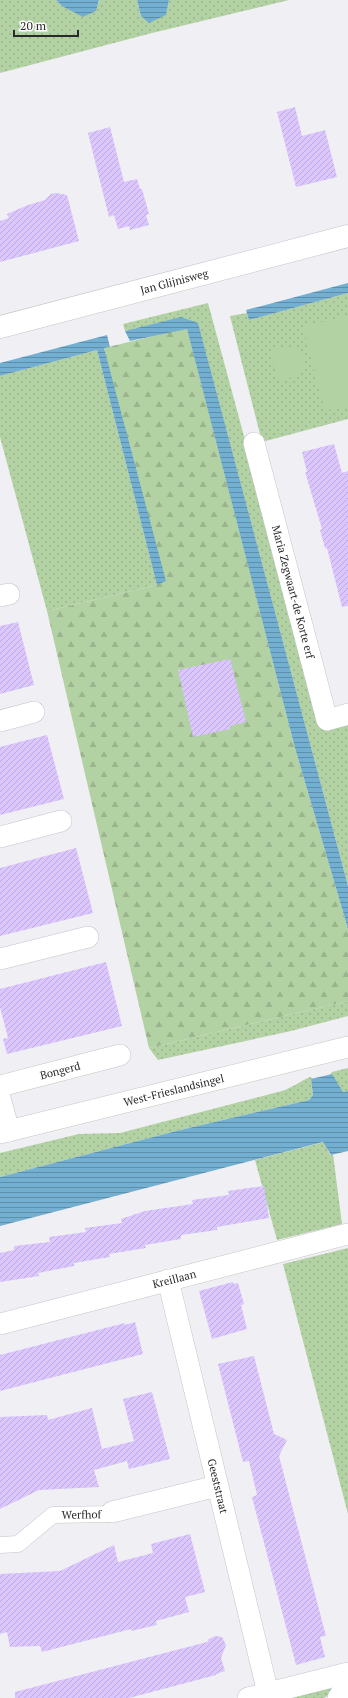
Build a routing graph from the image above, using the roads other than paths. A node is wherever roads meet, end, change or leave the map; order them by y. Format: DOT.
graph roads {
  1 [pos="348,236"];
  2 [pos="0,327"];
  3 [pos="254,443"];
  4 [pos="34,712"];
  5 [pos="348,714"];
  6 [pos="0,721"];
  7 [pos="61,821"];
  8 [pos="0,837"];
  9 [pos="88,937"];
  10 [pos="0,959"];
  11 [pos="348,1048"];
  12 [pos="120,1055"];
  13 [pos="0,1086"];
  14 [pos="0,1098"];
  15 [pos="4,1132"];
  16 [pos="348,1234"];
  17 [pos="168,1280"];
  18 [pos="0,1324"];
  19 [pos="217,1486"];
  20 [pos="112,1512"];
  21 [pos="0,1546"];
  22 [pos="348,1673"];
  23 [pos="348,1684"];
  24 [pos="268,1693"];
  25 [pos="248,1698"];
  26 [pos="338,1698"];
  1 -- 2 [label="street, Jan Glijnisweg"];
  3 -- 5 [label="street, Maria Zegwaart-de Korte erf"];
  4 -- 6 [label="street"];
  7 -- 8 [label="street"];
  9 -- 10 [label="street"];
  11 -- 15 [label="street, West-Frieslandsingel"];
  12 -- 13 [label="street, Bongerd"];
  14 -- 15 [label="street"];
  16 -- 17 [label="street, Kreillaan"];
  17 -- 18 [label="street, Kreillaan"];
  17 -- 19 [label="street, Geeststraat"];
  19 -- 20 [label="street, Werfhof"];
  19 -- 24 [label="street, Geeststraat"];
  20 -- 21 [label="street, Werfhof"];
  22 -- 24 [label="street"];
  23 -- 26 [label="street"];
  24 -- 25 [label="street"];
}
